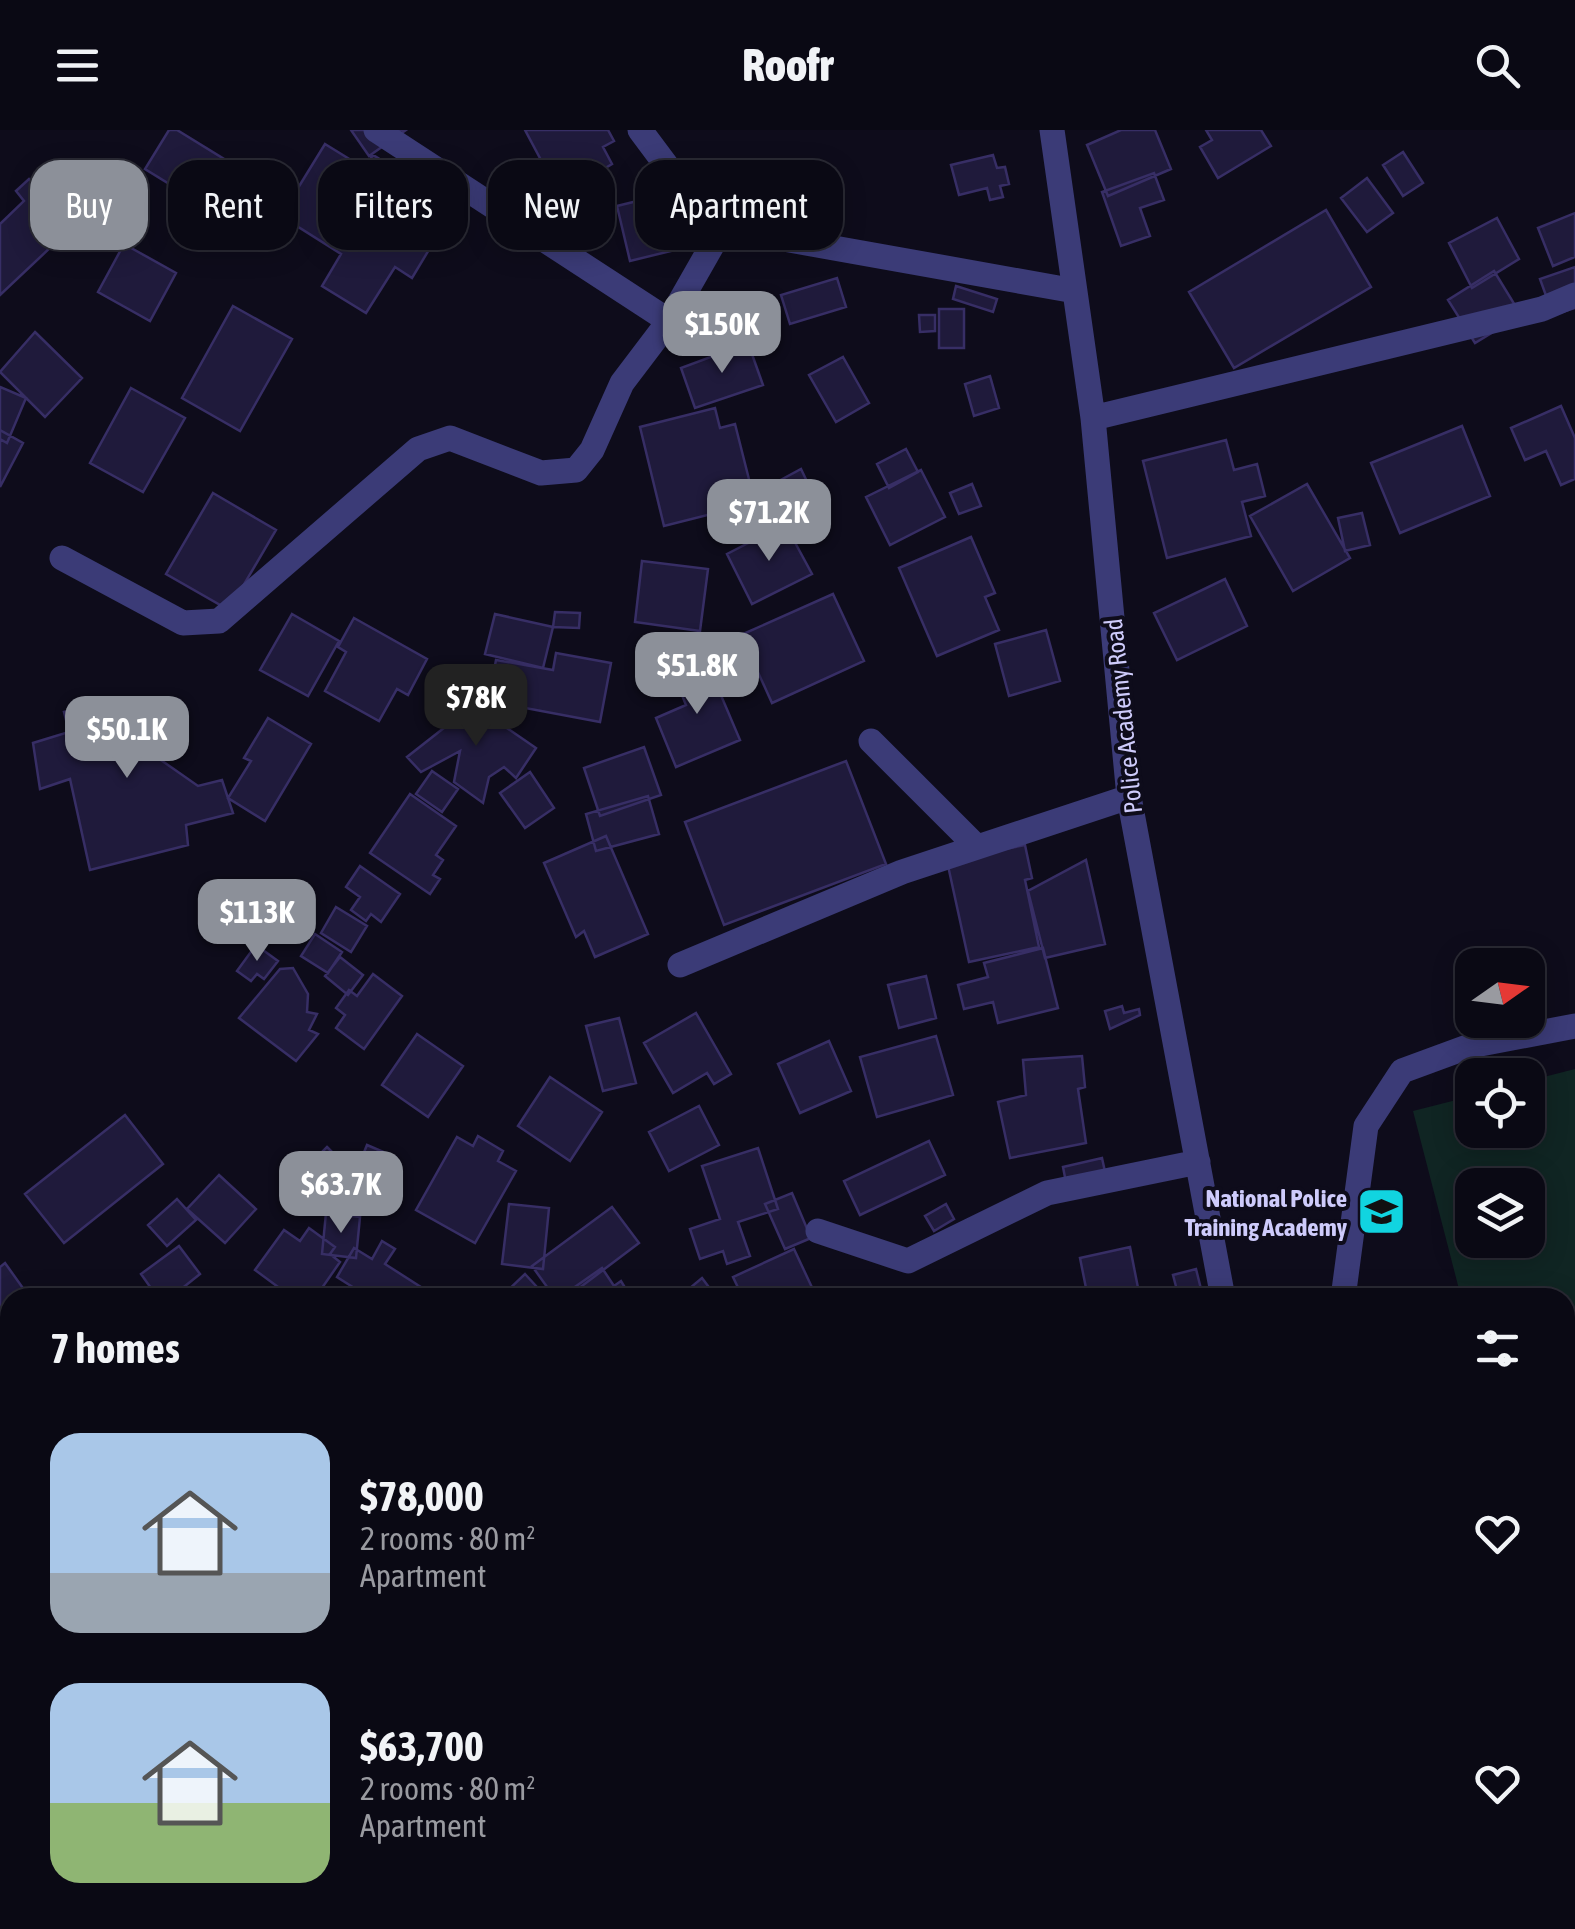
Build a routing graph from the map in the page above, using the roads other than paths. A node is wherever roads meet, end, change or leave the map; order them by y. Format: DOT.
graph roads {
  1 [pos="376,130"];
  2 [pos="640,130"];
  3 [pos="1052,130"];
  4 [pos="662,160"];
  5 [pos="843,249"];
  6 [pos="709,250"];
  7 [pos="1075,290"];
  8 [pos="1575,295"];
  9 [pos="669,321"];
  10 [pos="1093,418"];
  11 [pos="62,558"];
  12 [pos="871,742"];
  13 [pos="1129,797"];
  14 [pos="978,846"];
  15 [pos="680,965"];
  16 [pos="1575,1026"];
  17 [pos="1198,1162"];
  18 [pos="818,1231"];
  19 [pos="1221,1288"];
  20 [pos="1344,1288"];
  1 -- 9 [label="street"];
  2 -- 4 [label="street"];
  3 -- 7 [label="street, Police Academy Road"];
  5 -- 7 [label="street"];
  6 -- 9 [label="street"];
  7 -- 10 [label="street, Police Academy Road"];
  8 -- 10 [label="street"];
  9 -- 11 [label="street"];
  10 -- 13 [label="street, Police Academy Road"];
  12 -- 14 [label="street"];
  13 -- 14 [label="street"];
  13 -- 17 [label="street, Police Academy Road"];
  14 -- 15 [label="street"];
  16 -- 20 [label="street"];
  17 -- 18 [label="street"];
  17 -- 19 [label="street, Police Academy Road"];
}
